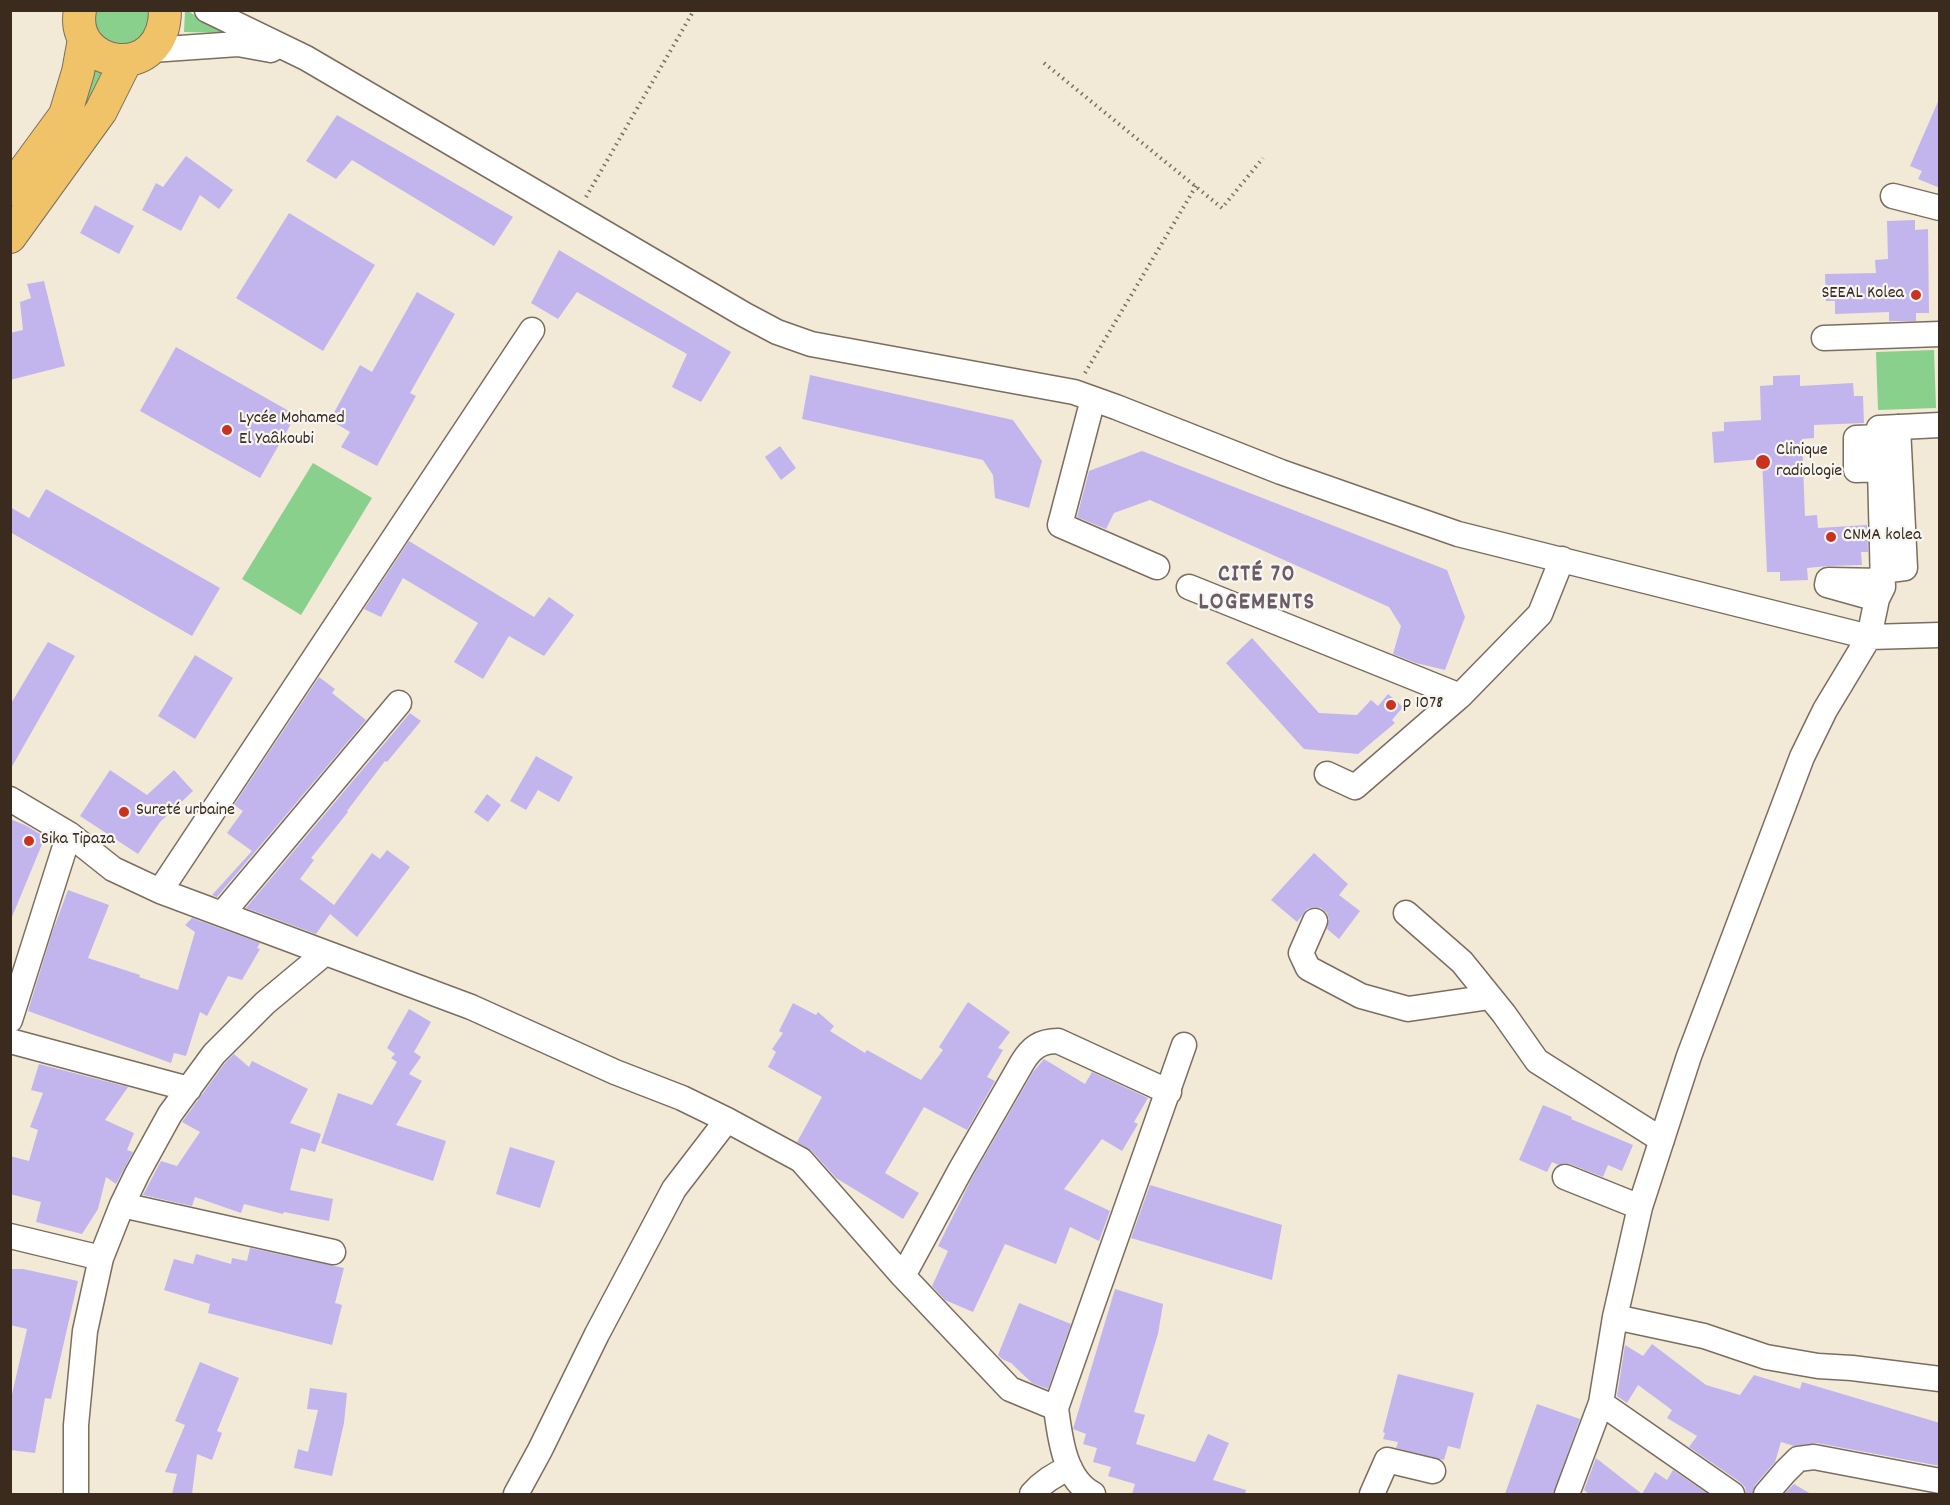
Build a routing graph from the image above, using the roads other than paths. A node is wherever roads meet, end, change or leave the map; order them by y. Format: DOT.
graph roads {
  1 [pos="165,10"];
  2 [pos="207,10"];
  3 [pos="80,18"];
  4 [pos="138,56"];
  5 [pos="306,58"];
  6 [pos="10,190"];
  7 [pos="1893,196"];
  8 [pos="1940,208"];
  9 [pos="10,237"];
  10 [pos="532,330"];
  11 [pos="1940,334"];
  12 [pos="1824,338"];
  13 [pos="1083,396"];
  14 [pos="1940,425"];
  15 [pos="1888,432"];
  16 [pos="1562,560"];
  17 [pos="1157,567"];
  18 [pos="1881,583"];
  19 [pos="1189,587"];
  20 [pos="1940,635"];
  21 [pos="1869,637"];
  22 [pos="1460,696"];
  23 [pos="399,703"];
  24 [pos="1326,774"];
  25 [pos="10,799"];
  26 [pos="69,834"];
  27 [pos="160,891"];
  28 [pos="1406,913"];
  29 [pos="222,914"];
  30 [pos="1315,921"];
  31 [pos="325,953"];
  32 [pos="1490,997"];
  33 [pos="10,1020"];
  34 [pos="10,1041"];
  35 [pos="1184,1045"];
  36 [pos="189,1089"];
  37 [pos="1169,1092"];
  38 [pos="727,1120"];
  39 [pos="1662,1140"];
  40 [pos="1565,1177"];
  41 [pos="122,1205"];
  42 [pos="1640,1207"];
  43 [pos="10,1236"];
  44 [pos="333,1252"];
  45 [pos="101,1258"];
  46 [pos="903,1276"];
  47 [pos="1615,1317"];
  48 [pos="1940,1379"];
  49 [pos="1601,1403"];
  50 [pos="1056,1408"];
  51 [pos="1070,1468"];
  52 [pos="1433,1471"];
  53 [pos="1940,1481"];
  54 [pos="1576,1491"];
  55 [pos="76,1494"];
  56 [pos="516,1494"];
  57 [pos="1032,1494"];
  58 [pos="1093,1494"];
  59 [pos="1372,1494"];
  60 [pos="1732,1494"];
  61 [pos="1766,1494"];
  1 -- 4 [label="main road"];
  2 -- 5 [label="street"];
  3 -- 4 [label="main road"];
  3 -- 6 [label="main road"];
  4 -- 5 [label="street"];
  4 -- 9 [label="main road"];
  5 -- 13 [label="street"];
  7 -- 8 [label="street"];
  10 -- 27 [label="street"];
  11 -- 12 [label="street"];
  13 -- 16 [label="street"];
  13 -- 17 [label="street"];
  14 -- 15 [label="street"];
  15 -- 18 [label="street"];
  15 -- 18 [label="street"];
  16 -- 21 [label="street"];
  16 -- 22 [label="street"];
  18 -- 21 [label="street"];
  19 -- 22 [label="street"];
  20 -- 21 [label="street"];
  21 -- 39 [label="street"];
  22 -- 24 [label="street"];
  23 -- 29 [label="street"];
  25 -- 26 [label="street"];
  26 -- 27 [label="street"];
  26 -- 33 [label="street"];
  27 -- 29 [label="street"];
  28 -- 32 [label="street"];
  29 -- 31 [label="street"];
  30 -- 32 [label="street"];
  31 -- 36 [label="street"];
  31 -- 38 [label="street"];
  32 -- 39 [label="street"];
  34 -- 36 [label="street"];
  35 -- 37 [label="street"];
  36 -- 41 [label="street"];
  37 -- 46 [label="street"];
  37 -- 50 [label="street"];
  38 -- 46 [label="street"];
  38 -- 56 [label="street"];
  39 -- 42 [label="street"];
  40 -- 42 [label="street"];
  41 -- 44 [label="street"];
  41 -- 45 [label="street"];
  42 -- 47 [label="street"];
  43 -- 45 [label="street"];
  45 -- 55 [label="street"];
  46 -- 50 [label="street"];
  47 -- 48 [label="street"];
  47 -- 49 [label="street"];
  49 -- 54 [label="street"];
  49 -- 60 [label="street"];
  50 -- 51 [label="street"];
  51 -- 57 [label="street"];
  51 -- 58 [label="street"];
  52 -- 59 [label="street"];
  53 -- 61 [label="street"];
}
